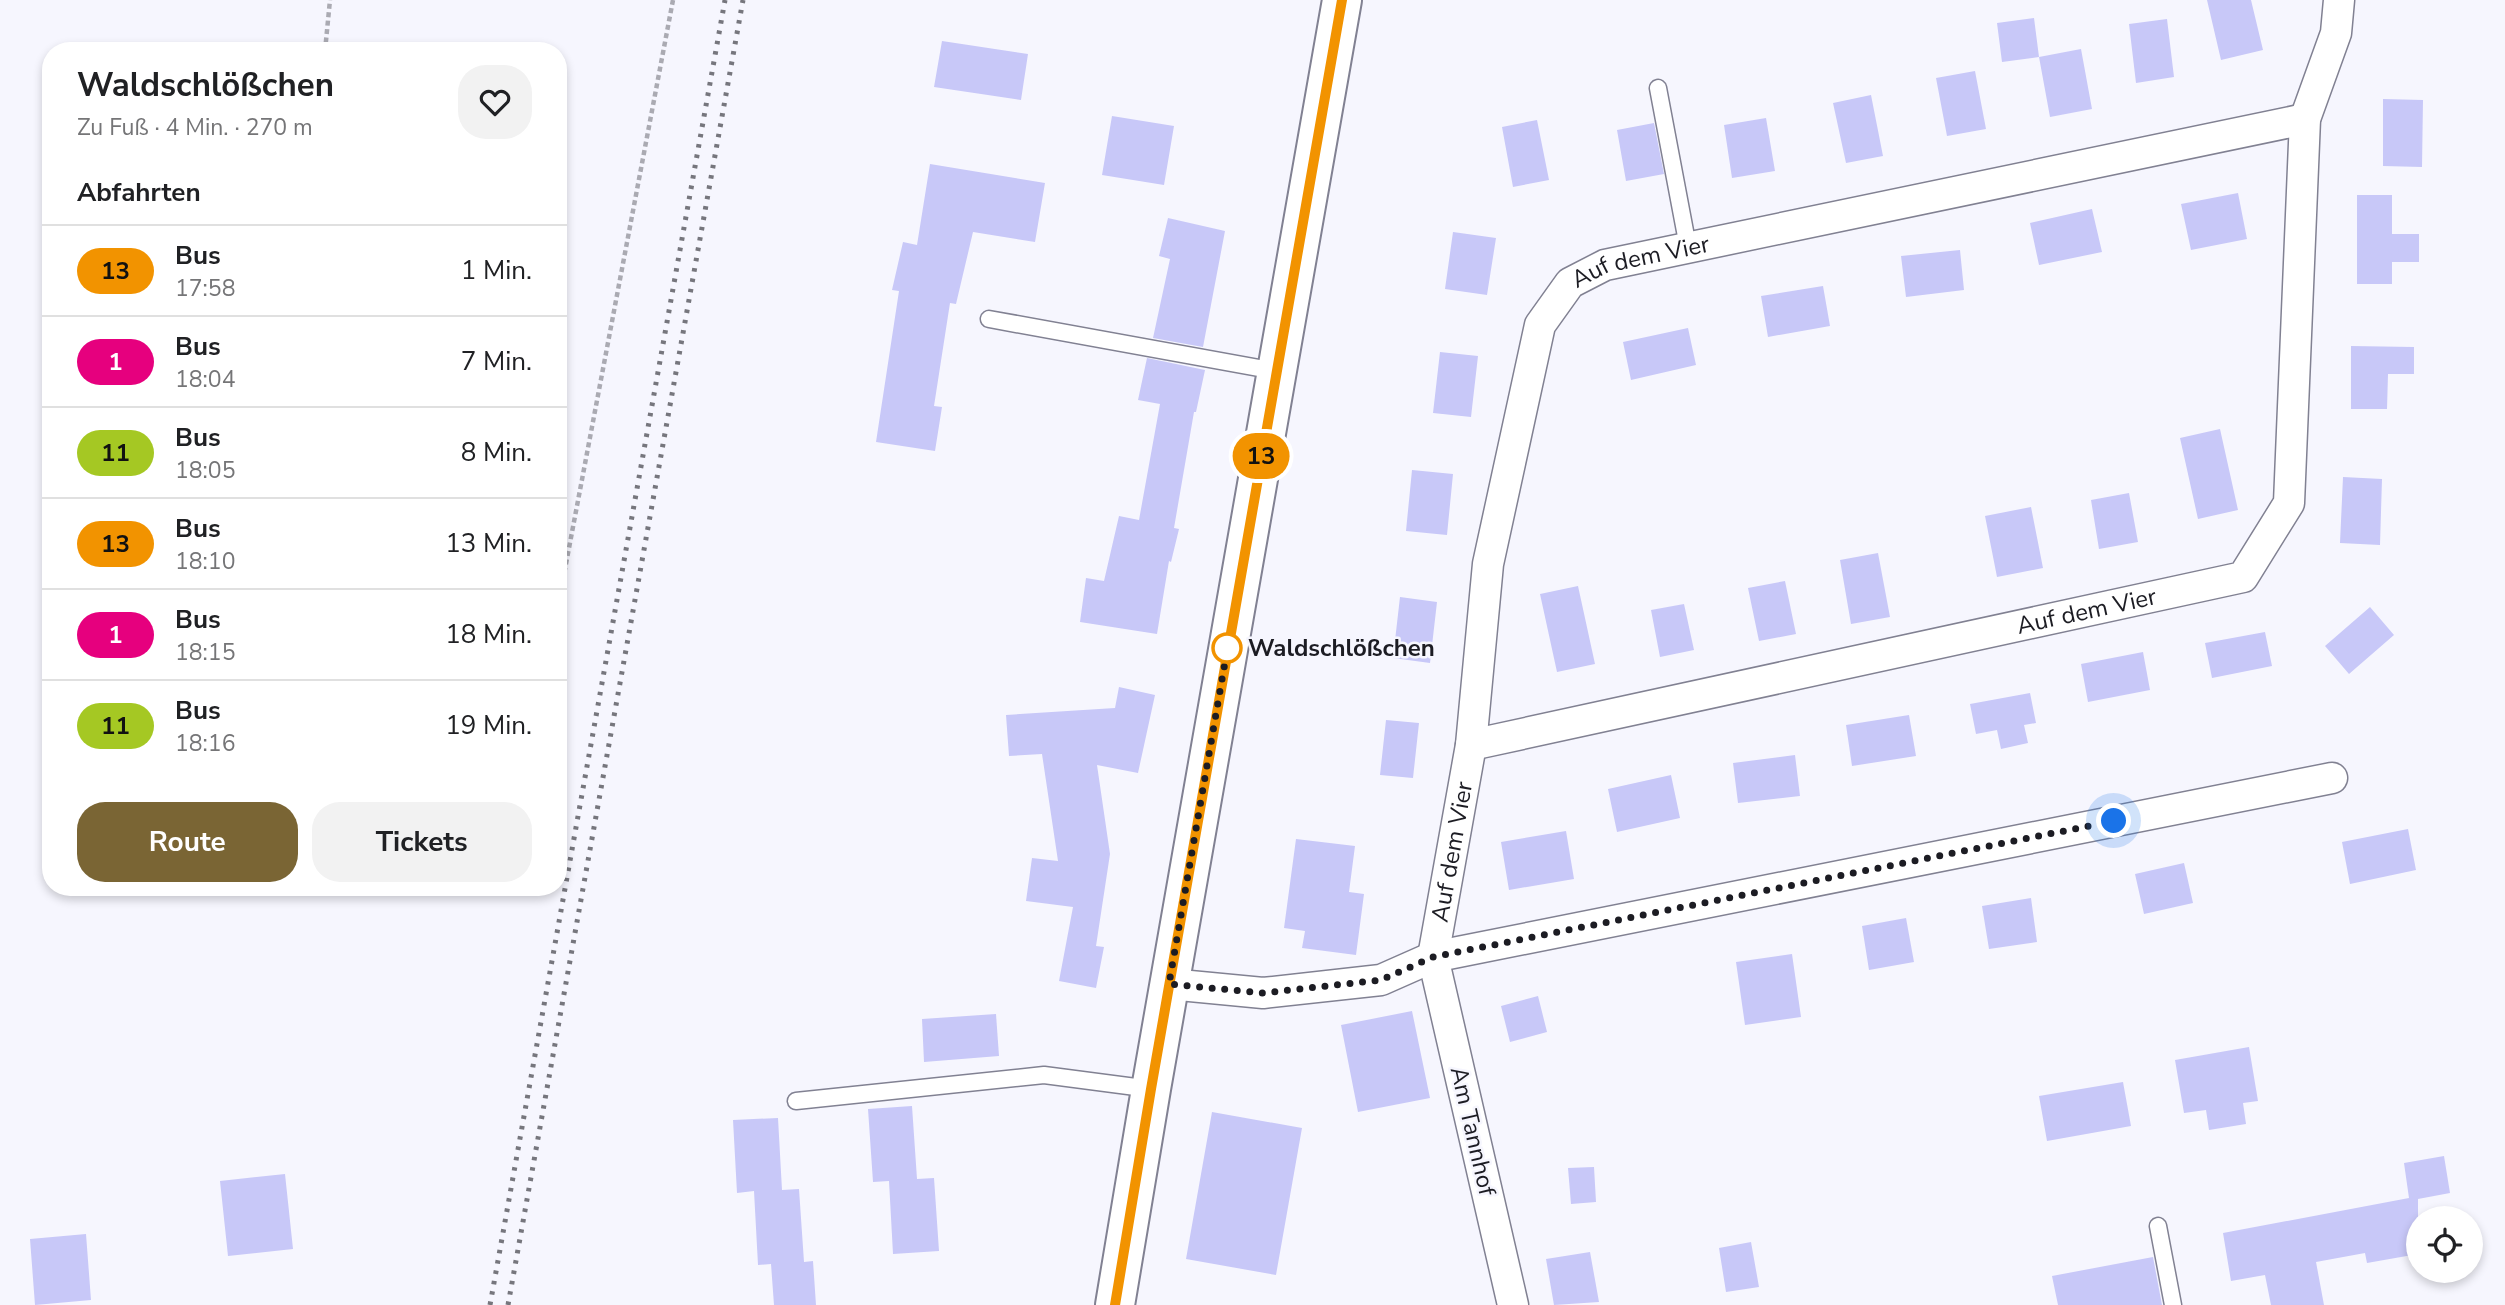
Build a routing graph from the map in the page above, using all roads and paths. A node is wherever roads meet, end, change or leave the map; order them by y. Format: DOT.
graph roads {
  1 [pos="330,0"];
  2 [pos="673,0"];
  3 [pos="1342,0"];
  4 [pos="2339,0"];
  5 [pos="326,42"];
  6 [pos="1658,88"];
  7 [pos="2305,119"];
  8 [pos="1688,247"];
  9 [pos="989,319"];
  10 [pos="1275,371"];
  11 [pos="567,559"];
  12 [pos="1471,745"];
  13 [pos="2332,778"];
  14 [pos="1433,957"];
  15 [pos="1169,984"];
  16 [pos="1151,1089"];
  17 [pos="796,1101"];
  18 [pos="2158,1226"];
  19 [pos="1115,1305"];
  20 [pos="1513,1305"];
  21 [pos="2173,1305"];
  1 -- 5 [label="path"];
  2 -- 11 [label="path"];
  3 -- 10 [label="main road"];
  4 -- 7 [label="street, Auf dem Vier"];
  6 -- 8 [label="lane"];
  7 -- 8 [label="street, Auf dem Vier"];
  7 -- 12 [label="street, Auf dem Vier"];
  8 -- 12 [label="street, Auf dem Vier"];
  9 -- 10 [label="lane"];
  10 -- 15 [label="main road"];
  12 -- 14 [label="street, Auf dem Vier"];
  13 -- 14 [label="street"];
  14 -- 15 [label="street"];
  14 -- 20 [label="street, Am Tannhof"];
  15 -- 16 [label="main road"];
  16 -- 17 [label="lane"];
  16 -- 19 [label="main road"];
  18 -- 21 [label="lane"];
}
